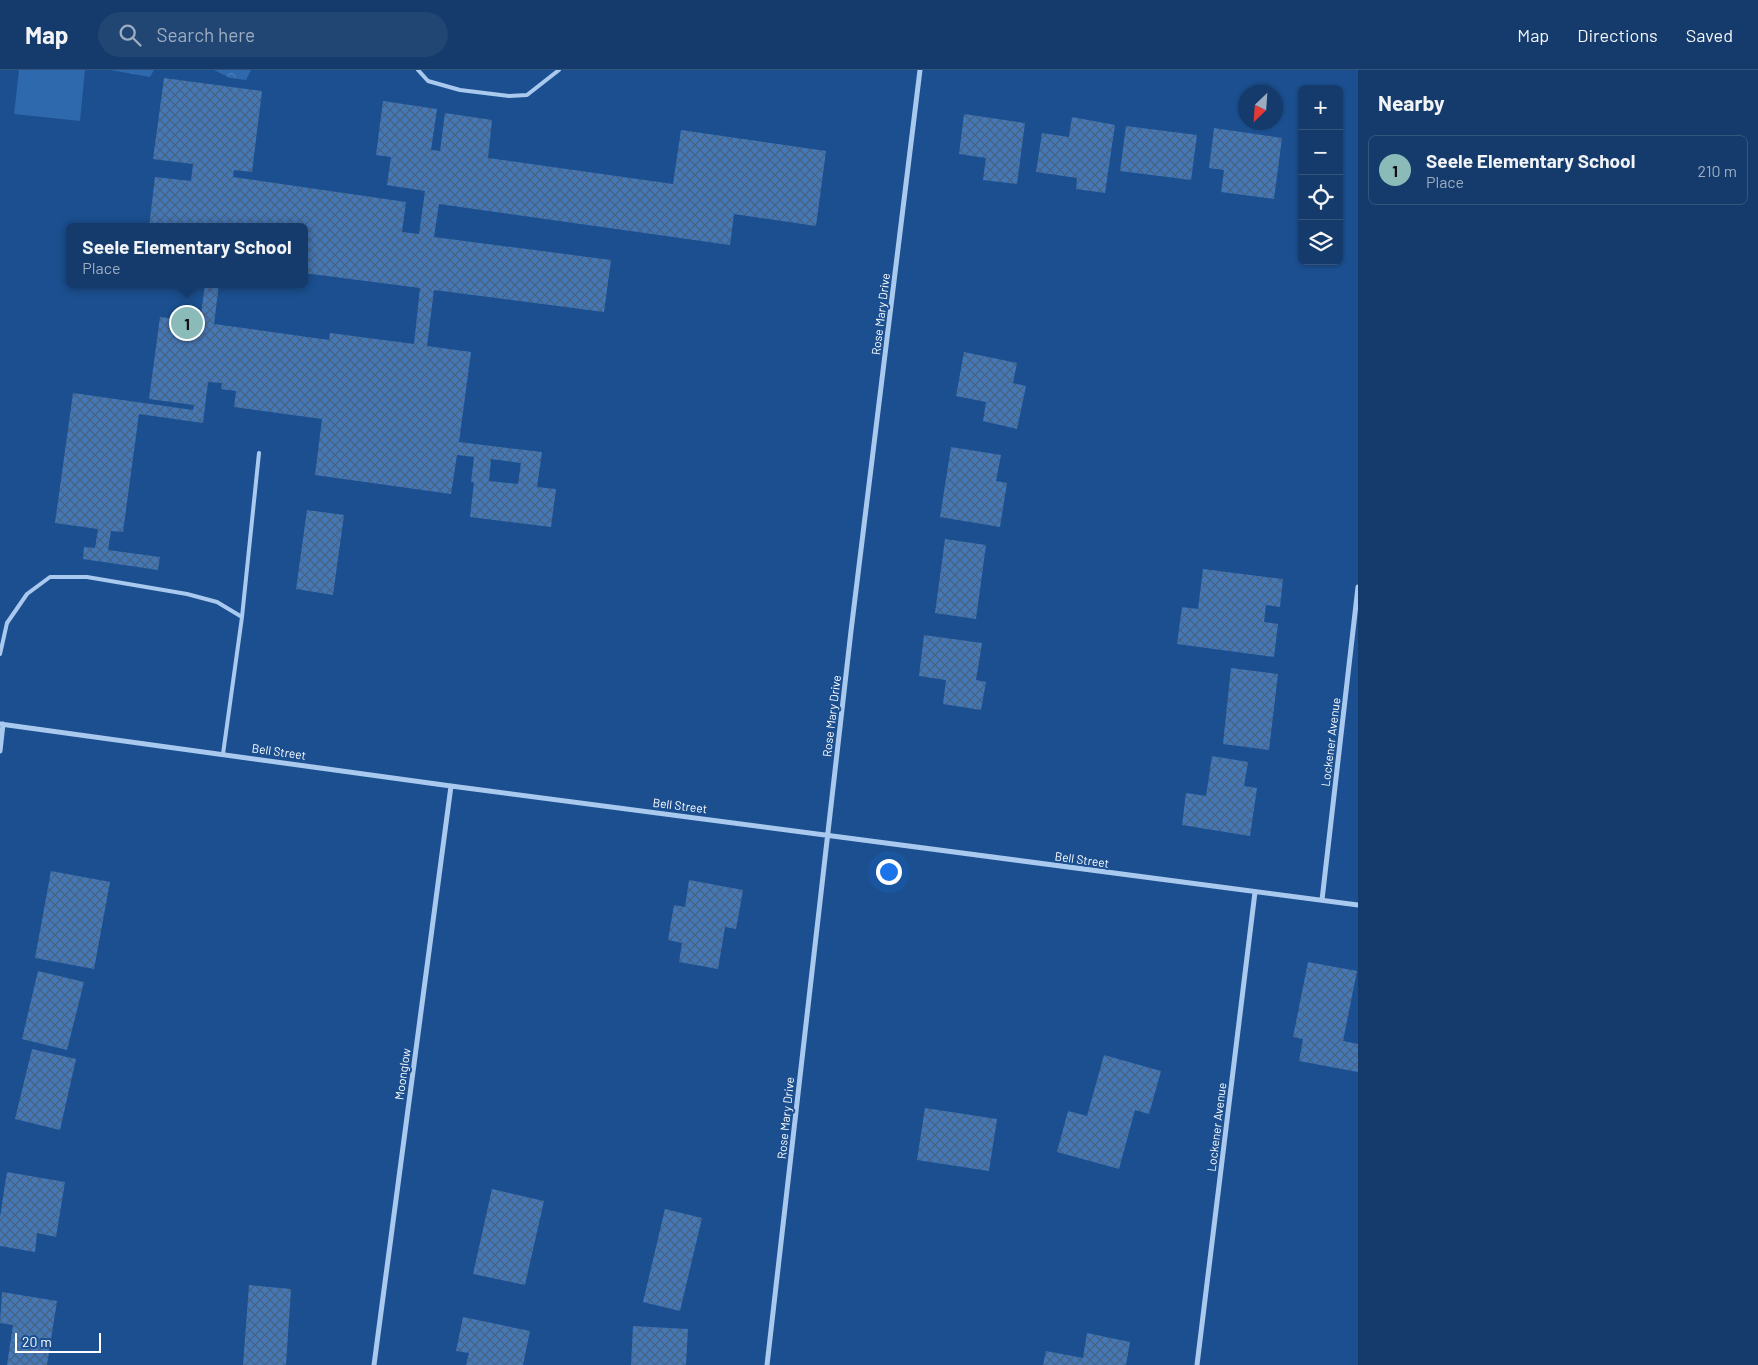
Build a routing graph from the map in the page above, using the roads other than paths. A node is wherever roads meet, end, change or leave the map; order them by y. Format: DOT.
graph roads {
  1 [pos="418,70"];
  2 [pos="559,70"];
  3 [pos="920,70"];
  4 [pos="259,453"];
  5 [pos="1358,587"];
  6 [pos="242,617"];
  7 [pos="0,654"];
  8 [pos="2,724"];
  9 [pos="0,751"];
  10 [pos="223,754"];
  11 [pos="451,786"];
  12 [pos="827,835"];
  13 [pos="1255,892"];
  14 [pos="1322,900"];
  15 [pos="1358,905"];
  16 [pos="374,1365"];
  17 [pos="767,1365"];
  18 [pos="1197,1365"];
  1 -- 2 [label="lane"];
  3 -- 12 [label="street, Rose Mary Drive"];
  4 -- 6 [label="lane"];
  5 -- 14 [label="street, Lockener Avenue"];
  6 -- 7 [label="lane"];
  6 -- 10 [label="lane"];
  8 -- 9 [label="street"];
  8 -- 10 [label="street, Bell Street"];
  10 -- 11 [label="street, Bell Street"];
  11 -- 12 [label="street, Bell Street"];
  11 -- 16 [label="street, Moonglow"];
  12 -- 13 [label="street, Bell Street"];
  12 -- 17 [label="street, Rose Mary Drive"];
  13 -- 14 [label="street, Bell Street"];
  13 -- 18 [label="street, Lockener Avenue"];
  14 -- 15 [label="street, Bell Street"];
}
